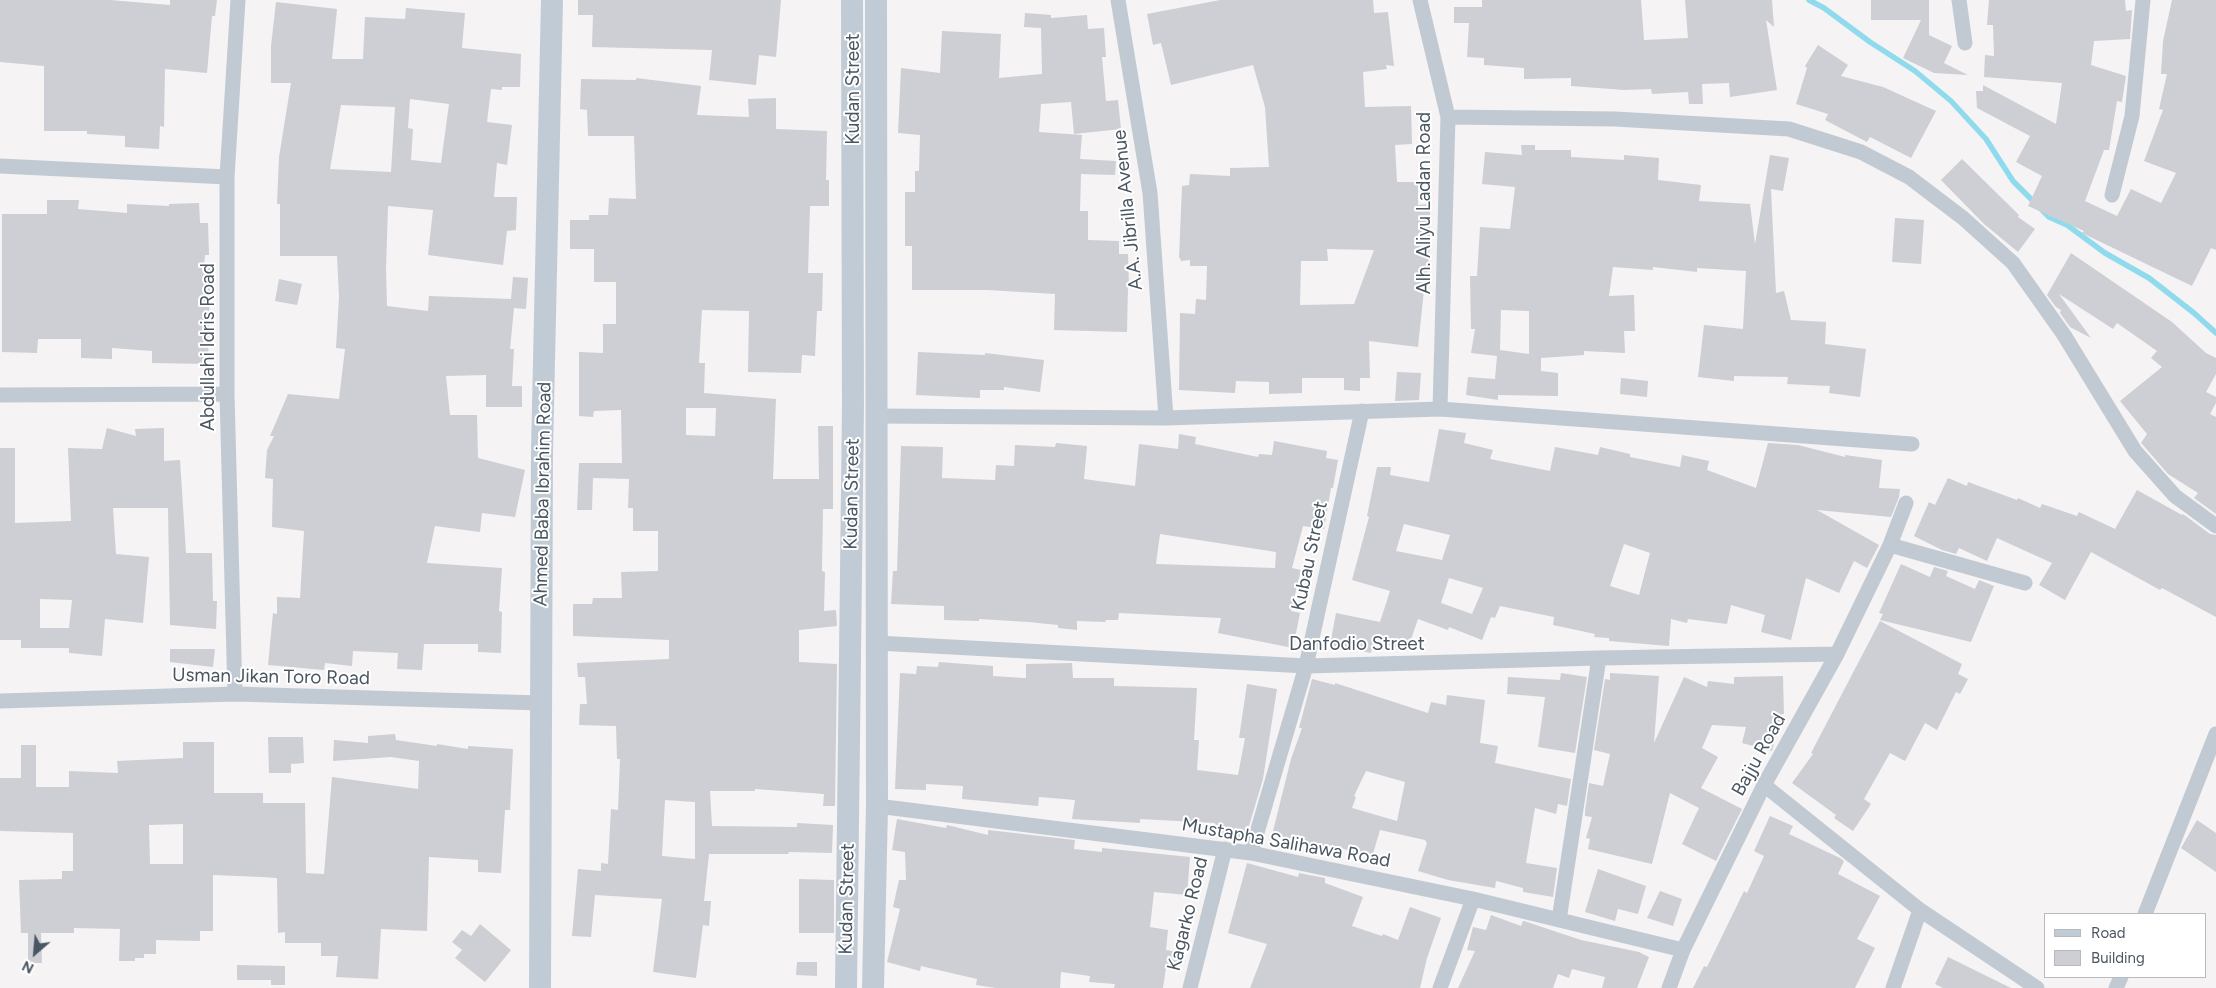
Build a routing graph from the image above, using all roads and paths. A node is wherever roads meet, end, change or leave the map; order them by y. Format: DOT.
graph roads {
  1 [pos="238,0"];
  2 [pos="552,0"];
  3 [pos="852,0"];
  4 [pos="876,0"];
  5 [pos="1118,0"];
  6 [pos="1420,0"];
  7 [pos="1959,0"];
  8 [pos="2143,0"];
  9 [pos="1965,42"];
  10 [pos="1448,117"];
  11 [pos="0,166"];
  12 [pos="228,177"];
  13 [pos="2112,195"];
  14 [pos="227,394"];
  15 [pos="0,395"];
  16 [pos="1440,409"];
  17 [pos="1362,411"];
  18 [pos="876,416"];
  19 [pos="1166,418"];
  20 [pos="1912,444"];
  21 [pos="1906,503"];
  22 [pos="2216,526"];
  23 [pos="1890,545"];
  24 [pos="2025,583"];
  25 [pos="877,643"];
  26 [pos="1837,654"];
  27 [pos="1599,658"];
  28 [pos="1306,666"];
  29 [pos="235,694"];
  30 [pos="0,701"];
  31 [pos="541,703"];
  32 [pos="2216,734"];
  33 [pos="1764,785"];
  34 [pos="877,806"];
  35 [pos="1225,849"];
  36 [pos="1251,853"];
  37 [pos="1473,898"];
  38 [pos="1920,910"];
  39 [pos="2145,913"];
  40 [pos="1558,920"];
  41 [pos="1684,950"];
  42 [pos="877,987"];
  43 [pos="540,988"];
  44 [pos="846,988"];
  45 [pos="1190,988"];
  46 [pos="1440,988"];
  47 [pos="1669,988"];
  48 [pos="1893,988"];
  49 [pos="2037,988"];
  1 -- 12 [label="street, Abdullahi Idris Road"];
  2 -- 31 [label="street, Ahmed Baba Ibrahim Road"];
  3 -- 44 [label="street, Kudan Street"];
  4 -- 18 [label="street"];
  5 -- 19 [label="street, A.A. Jibrilla Avenue"];
  6 -- 10 [label="street, Alh. Aliyu Ladan Road"];
  7 -- 9 [label="street"];
  8 -- 13 [label="street"];
  10 -- 16 [label="street, Alh. Aliyu Ladan Road"];
  10 -- 22 [label="street"];
  11 -- 12 [label="street"];
  12 -- 14 [label="street, Abdullahi Idris Road"];
  14 -- 15 [label="street"];
  14 -- 29 [label="street, Abdullahi Idris Road"];
  16 -- 17 [label="street"];
  16 -- 20 [label="street"];
  17 -- 19 [label="street"];
  17 -- 28 [label="street, Kubau Street"];
  18 -- 19 [label="street"];
  18 -- 25 [label="street"];
  21 -- 23 [label="street, Bajju Road"];
  23 -- 24 [label="street"];
  23 -- 26 [label="street, Bajju Road"];
  25 -- 28 [label="street, Danfodio Street"];
  25 -- 34 [label="street"];
  26 -- 27 [label="street, Danfodio Street"];
  26 -- 33 [label="street, Bajju Road"];
  27 -- 28 [label="street, Danfodio Street"];
  27 -- 40 [label="street"];
  28 -- 36 [label="street, Kubau Street"];
  29 -- 30 [label="street, Usman Jikan Toro Road"];
  29 -- 31 [label="street, Usman Jikan Toro Road"];
  31 -- 43 [label="street, Ahmed Baba Ibrahim Road"];
  32 -- 39 [label="street"];
  33 -- 38 [label="street"];
  33 -- 41 [label="street, Bajju Road"];
  34 -- 35 [label="street, Mustapha Salihawa Road"];
  34 -- 42 [label="street"];
  35 -- 36 [label="street, Mustapha Salihawa Road"];
  35 -- 45 [label="street, Kagarko Road"];
  36 -- 37 [label="street, Mustapha Salihawa Road"];
  37 -- 40 [label="street, Mustapha Salihawa Road"];
  37 -- 46 [label="street"];
  38 -- 48 [label="street"];
  38 -- 49 [label="street"];
  40 -- 41 [label="street, Mustapha Salihawa Road"];
  41 -- 47 [label="street, Bajju Road"];
}
